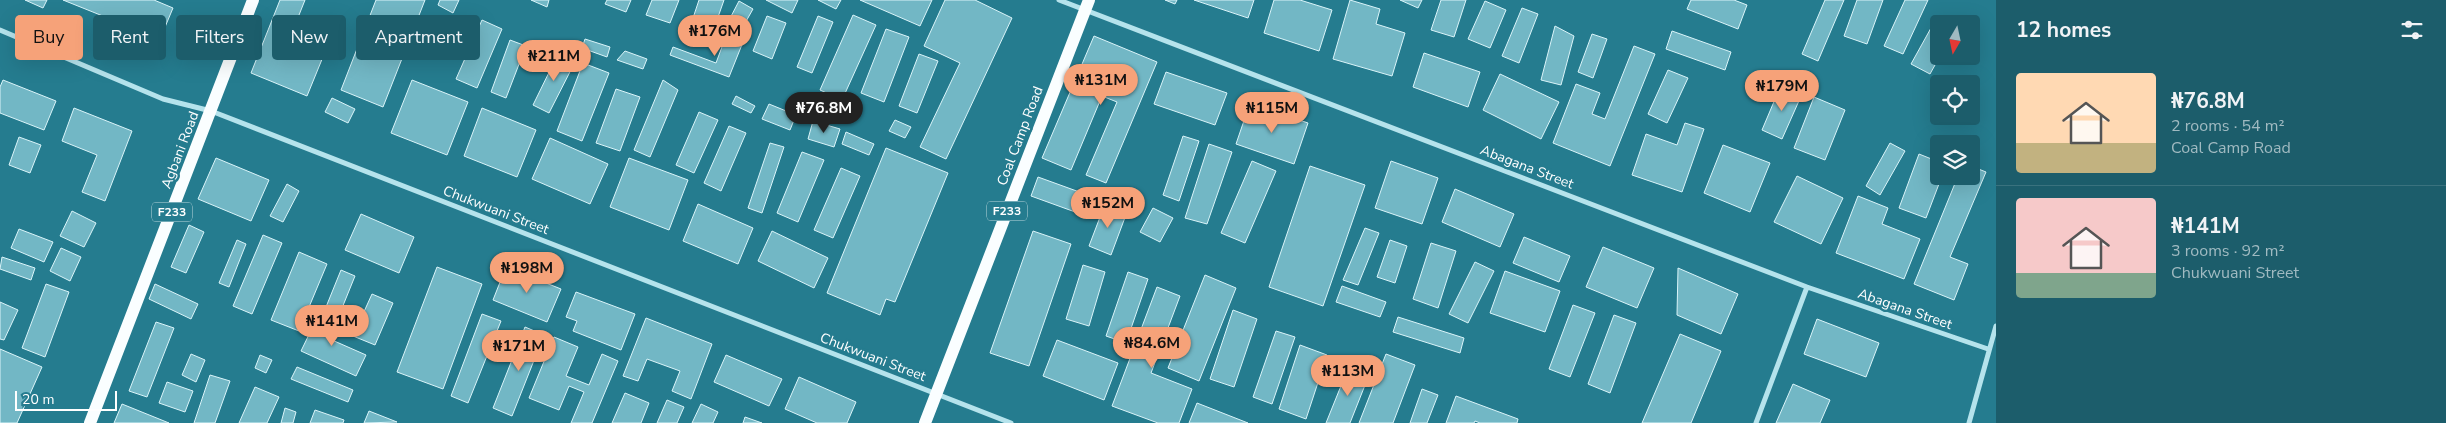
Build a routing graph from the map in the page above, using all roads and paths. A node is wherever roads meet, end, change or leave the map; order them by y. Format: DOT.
graph roads {
  1 [pos="253,0"];
  2 [pos="1059,0"];
  3 [pos="1087,5"];
  4 [pos="0,30"];
  5 [pos="211,111"];
  6 [pos="1807,287"];
  7 [pos="1996,326"];
  8 [pos="1988,349"];
  9 [pos="936,394"];
  10 [pos="90,423"];
  11 [pos="925,423"];
  12 [pos="1011,423"];
  13 [pos="1756,423"];
  14 [pos="1969,423"];
  1 -- 5 [label="main road, Agbani Road / F233"];
  2 -- 3 [label="street, Abagana Street"];
  3 -- 6 [label="street, Abagana Street"];
  3 -- 9 [label="main road, Coal Camp Road / F233"];
  4 -- 5 [label="street, Chukwuani Street"];
  5 -- 9 [label="street, Chukwuani Street"];
  5 -- 10 [label="main road, Agbani Road / F233"];
  6 -- 8 [label="street, Abagana Street"];
  6 -- 13 [label="street"];
  7 -- 8 [label="street"];
  8 -- 14 [label="street"];
  9 -- 11 [label="main road, Coal Camp Road / F233"];
  9 -- 12 [label="street, Chukwuani Street"];
}
